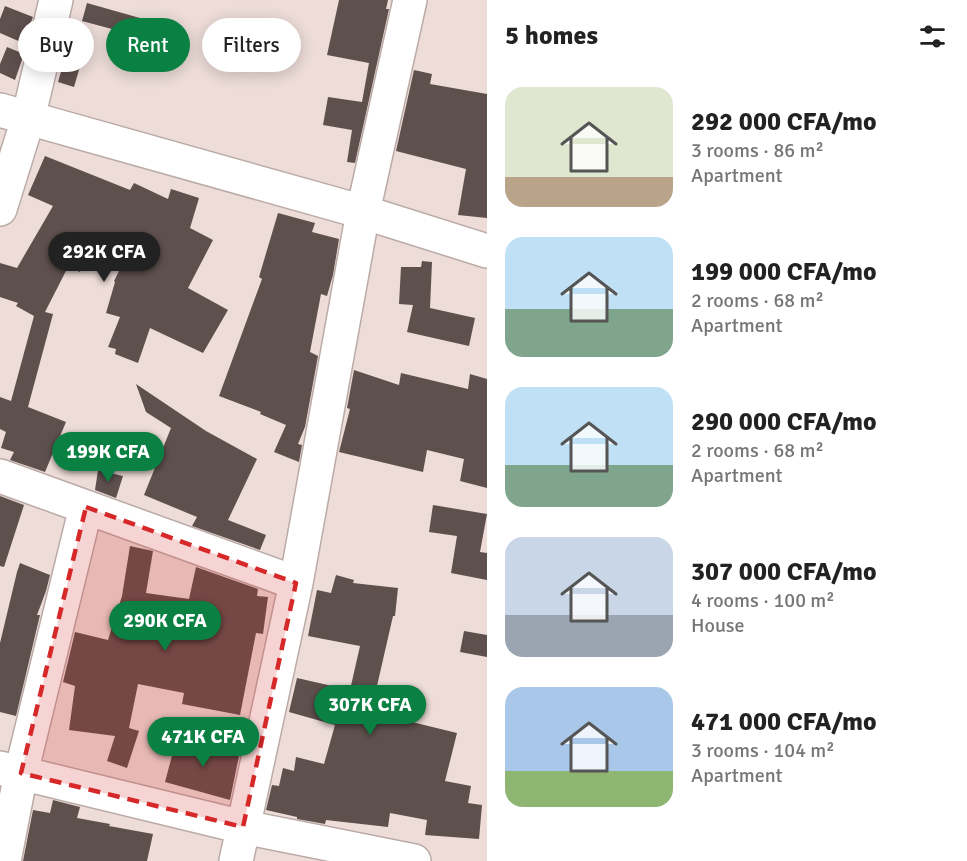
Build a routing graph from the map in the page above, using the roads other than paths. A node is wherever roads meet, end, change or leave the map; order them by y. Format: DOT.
graph roads {
  1 [pos="56,0"];
  2 [pos="410,0"];
  3 [pos="14,114"];
  4 [pos="0,209"];
  5 [pos="363,212"];
  6 [pos="487,251"];
  7 [pos="0,476"];
  8 [pos="86,507"];
  9 [pos="296,583"];
  10 [pos="11,770"];
  11 [pos="243,827"];
  12 [pos="4,861"];
  13 [pos="236,861"];
  14 [pos="414,861"];
  1 -- 3 [label="street"];
  2 -- 5 [label="street"];
  3 -- 4 [label="street"];
  3 -- 5 [label="street"];
  5 -- 6 [label="street"];
  5 -- 9 [label="street"];
  7 -- 8 [label="street"];
  8 -- 9 [label="street"];
  8 -- 10 [label="street"];
  9 -- 11 [label="street"];
  10 -- 11 [label="street"];
  10 -- 12 [label="street"];
  11 -- 13 [label="street"];
  11 -- 14 [label="street"];
}
